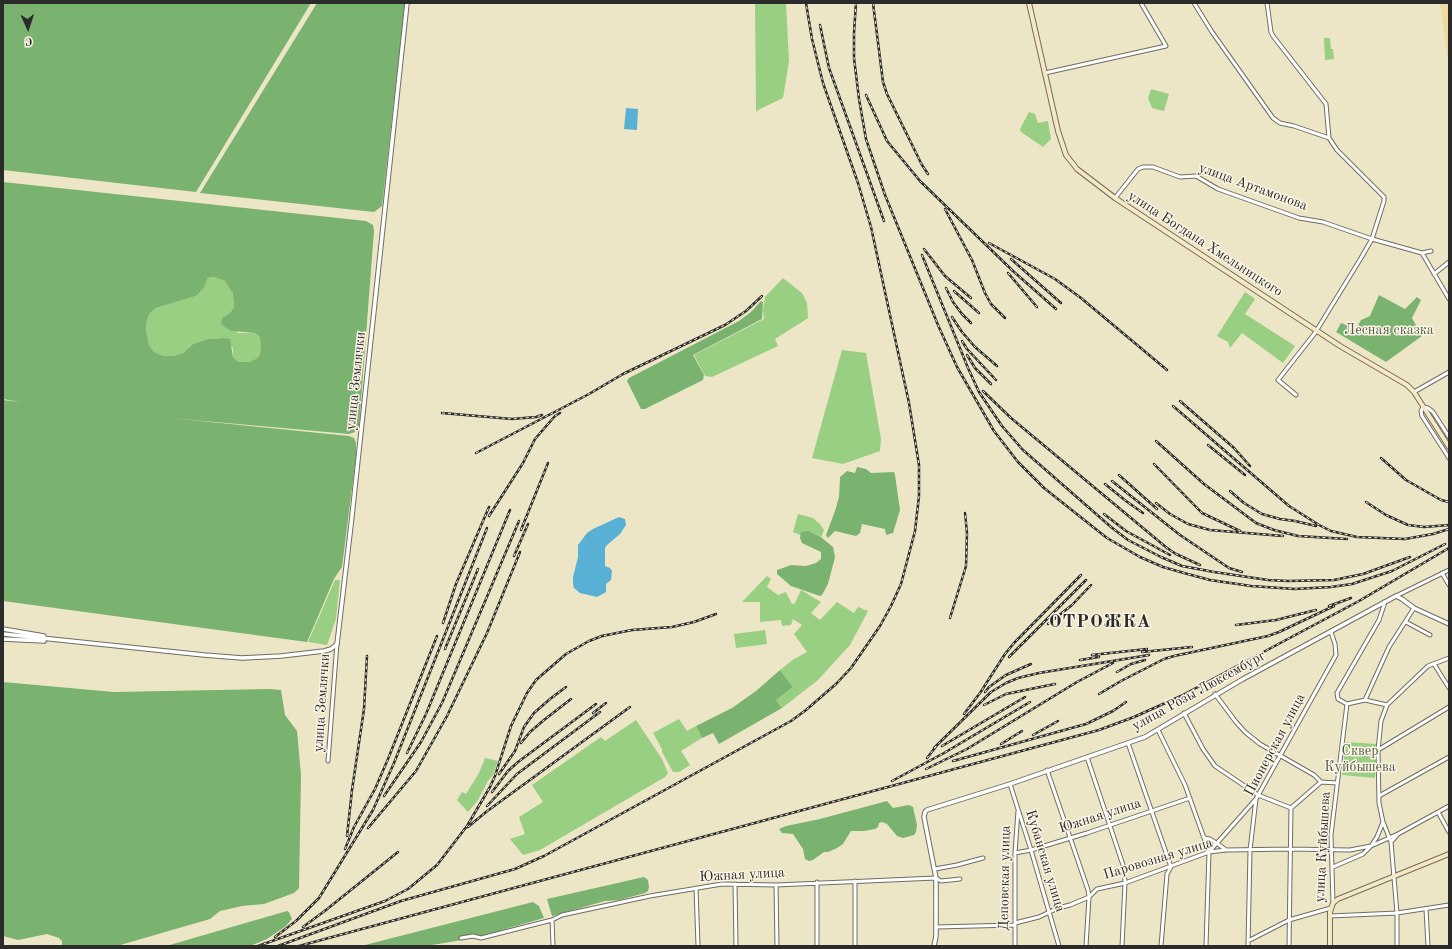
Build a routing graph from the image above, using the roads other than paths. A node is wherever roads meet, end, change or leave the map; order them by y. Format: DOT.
graph roads {
  1 [pos="407,3"];
  2 [pos="1029,3"];
  3 [pos="1141,3"];
  4 [pos="1194,3"];
  5 [pos="1267,3"];
  6 [pos="1045,73"];
  7 [pos="1329,138"];
  8 [pos="1115,198"];
  9 [pos="1372,239"];
  10 [pos="1431,251"];
  11 [pos="1422,253"];
  12 [pos="1449,262"];
  13 [pos="1434,274"];
  14 [pos="1449,299"];
  15 [pos="1317,330"];
  16 [pos="1449,372"];
  17 [pos="1414,392"];
  18 [pos="1296,395"];
  19 [pos="1423,407"];
  20 [pos="1449,437"];
  21 [pos="1449,447"];
  22 [pos="1449,458"];
  23 [pos="1449,570"];
  24 [pos="1442,573"];
  25 [pos="1449,585"];
  26 [pos="1396,596"];
  27 [pos="1384,602"];
  28 [pos="1414,608"];
  29 [pos="1406,622"];
  30 [pos="1449,624"];
  31 [pos="3,629"];
  32 [pos="1331,632"];
  33 [pos="3,634"];
  34 [pos="1430,635"];
  35 [pos="3,640"];
  36 [pos="72,641"];
  37 [pos="338,642"];
  38 [pos="1449,658"];
  39 [pos="1434,664"];
  40 [pos="1449,688"];
  41 [pos="1215,694"];
  42 [pos="1364,700"];
  43 [pos="1347,704"];
  44 [pos="1387,705"];
  45 [pos="1449,707"];
  46 [pos="1184,713"];
  47 [pos="1158,730"];
  48 [pos="1128,743"];
  49 [pos="1378,750"];
  50 [pos="1280,756"];
  51 [pos="1087,757"];
  52 [pos="1449,757"];
  53 [pos="328,761"];
  54 [pos="1047,770"];
  55 [pos="1321,782"];
  56 [pos="1337,783"];
  57 [pos="1010,784"];
  58 [pos="1258,795"];
  59 [pos="1379,796"];
  60 [pos="1190,798"];
  61 [pos="1256,799"];
  62 [pos="1449,806"];
  63 [pos="1291,808"];
  64 [pos="1018,810"];
  65 [pos="1151,812"];
  66 [pos="1438,812"];
  67 [pos="1383,822"];
  68 [pos="1109,825"];
  69 [pos="1449,832"];
  70 [pos="1398,834"];
  71 [pos="1070,837"];
  72 [pos="1389,837"];
  73 [pos="1205,838"];
  74 [pos="1391,842"];
  75 [pos="1218,844"];
  76 [pos="1371,846"];
  77 [pos="1290,849"];
  78 [pos="1332,849"];
  79 [pos="1031,850"];
  80 [pos="1226,850"];
  81 [pos="1250,850"];
  82 [pos="1209,852"];
  83 [pos="1015,854"];
  84 [pos="1449,854"];
  85 [pos="983,858"];
  86 [pos="1171,867"];
  87 [pos="1333,867"];
  88 [pos="935,869"];
  89 [pos="1161,870"];
  90 [pos="1167,874"];
  91 [pos="1393,877"];
  92 [pos="936,878"];
  93 [pos="960,879"];
  94 [pos="855,881"];
  95 [pos="817,882"];
  96 [pos="1125,883"];
  97 [pos="735,884"];
  98 [pos="776,885"];
  99 [pos="696,888"];
  100 [pos="1334,895"];
  101 [pos="1089,897"];
  102 [pos="1339,898"];
  103 [pos="1333,903"];
  104 [pos="1449,905"];
  105 [pos="1331,908"];
  106 [pos="1426,909"];
  107 [pos="1050,913"];
  108 [pos="1396,913"];
  109 [pos="1330,916"];
  110 [pos="552,920"];
  111 [pos="1289,920"];
  112 [pos="1015,924"];
  113 [pos="936,927"];
  114 [pos="461,938"];
  115 [pos="1248,941"];
  116 [pos="553,946"];
  117 [pos="698,946"];
  118 [pos="736,946"];
  119 [pos="777,946"];
  120 [pos="817,946"];
  121 [pos="855,946"];
  122 [pos="934,946"];
  123 [pos="1014,946"];
  124 [pos="1059,946"];
  125 [pos="1086,946"];
  126 [pos="1122,946"];
  127 [pos="1160,946"];
  128 [pos="1206,946"];
  129 [pos="1248,946"];
  130 [pos="1289,946"];
  131 [pos="1330,946"];
  132 [pos="1397,946"];
  133 [pos="1428,946"];
  1 -- 37 [label="street, улица Землячки"];
  2 -- 6 [label="main road, улица Богдана Хмельницкого"];
  3 -- 6 [label="street"];
  4 -- 7 [label="street"];
  5 -- 7 [label="street"];
  6 -- 8 [label="main road, улица Богдана Хмельницкого"];
  7 -- 9 [label="street"];
  8 -- 9 [label="street, улица Артамонова"];
  8 -- 15 [label="main road, улица Богдана Хмельницкого"];
  9 -- 11 [label="street, улица Артамонова"];
  9 -- 15 [label="street"];
  10 -- 11 [label="street"];
  11 -- 13 [label="street"];
  12 -- 13 [label="street"];
  13 -- 14 [label="street"];
  15 -- 17 [label="main road, улица Богдана Хмельницкого"];
  15 -- 18 [label="street"];
  16 -- 17 [label="street"];
  17 -- 19 [label="main road, улица Богдана Хмельницкого"];
  19 -- 20 [label="street"];
  19 -- 21 [label="main road, улица Богдана Хмельницкого"];
  19 -- 22 [label="street"];
  23 -- 24 [label="street, улица Розы Люксембург"];
  24 -- 25 [label="street"];
  24 -- 26 [label="street, улица Розы Люксембург"];
  26 -- 27 [label="street, улица Розы Люксембург"];
  26 -- 28 [label="street"];
  27 -- 32 [label="street, улица Розы Люксембург"];
  27 -- 43 [label="street"];
  28 -- 29 [label="street"];
  28 -- 30 [label="street"];
  29 -- 34 [label="street"];
  29 -- 42 [label="street"];
  31 -- 36 [label="street"];
  32 -- 41 [label="street, улица Розы Люксембург"];
  32 -- 50 [label="street, Пионерская улица"];
  33 -- 36 [label="street"];
  35 -- 36 [label="street"];
  36 -- 37 [label="street"];
  37 -- 53 [label="street, улица Землячки"];
  38 -- 39 [label="street"];
  39 -- 40 [label="street"];
  39 -- 44 [label="street"];
  41 -- 46 [label="street, улица Розы Люксембург"];
  41 -- 50 [label="street"];
  42 -- 43 [label="street"];
  42 -- 44 [label="street"];
  43 -- 56 [label="street, улица Куйбышева"];
  44 -- 49 [label="street"];
  45 -- 49 [label="street"];
  46 -- 47 [label="street, улица Розы Люксембург"];
  46 -- 58 [label="street"];
  47 -- 48 [label="street, улица Розы Люксембург"];
  47 -- 60 [label="street"];
  48 -- 51 [label="street, улица Розы Люксембург"];
  48 -- 65 [label="street"];
  49 -- 59 [label="street"];
  50 -- 55 [label="street"];
  50 -- 58 [label="street, Пионерская улица"];
  51 -- 54 [label="street, улица Розы Люксембург"];
  51 -- 68 [label="street"];
  52 -- 59 [label="street"];
  54 -- 57 [label="street, улица Розы Люксембург"];
  54 -- 71 [label="street"];
  55 -- 56 [label="street"];
  55 -- 63 [label="street"];
  56 -- 78 [label="street, улица Куйбышева"];
  57 -- 64 [label="street, Кубанская улица"];
  57 -- 88 [label="street, улица Розы Люксембург"];
  58 -- 61 [label="street, Пионерская улица"];
  58 -- 63 [label="street"];
  59 -- 67 [label="street"];
  60 -- 65 [label="street, Южная улица"];
  60 -- 73 [label="street"];
  61 -- 75 [label="street"];
  61 -- 81 [label="street, Пионерская улица"];
  62 -- 66 [label="street, Паровозная улица"];
  63 -- 77 [label="street"];
  64 -- 79 [label="street, Кубанская улица"];
  64 -- 83 [label="street, Деповская улица"];
  65 -- 68 [label="street, Южная улица"];
  65 -- 86 [label="street"];
  66 -- 69 [label="street"];
  66 -- 70 [label="street, Паровозная улица"];
  67 -- 72 [label="street"];
  67 -- 76 [label="street"];
  68 -- 71 [label="street, Южная улица"];
  68 -- 96 [label="street"];
  70 -- 72 [label="street, Паровозная улица"];
  70 -- 74 [label="street"];
  71 -- 79 [label="street, Южная улица"];
  71 -- 101 [label="street"];
  72 -- 74 [label="street"];
  72 -- 76 [label="street, Паровозная улица"];
  73 -- 75 [label="street"];
  73 -- 82 [label="street"];
  74 -- 91 [label="street"];
  75 -- 80 [label="street"];
  75 -- 82 [label="street"];
  76 -- 78 [label="street, Паровозная улица"];
  76 -- 87 [label="street"];
  77 -- 78 [label="street, Паровозная улица"];
  77 -- 81 [label="street, Паровозная улица"];
  77 -- 111 [label="street"];
  78 -- 87 [label="street, улица Куйбышева"];
  79 -- 83 [label="street, Южная улица"];
  79 -- 107 [label="street, Кубанская улица"];
  80 -- 81 [label="street, Паровозная улица"];
  80 -- 82 [label="street, Паровозная улица"];
  81 -- 115 [label="street, Пионерская улица"];
  82 -- 86 [label="street, Паровозная улица"];
  82 -- 128 [label="street"];
  83 -- 112 [label="street, Деповская улица"];
  84 -- 91 [label="main road"];
  85 -- 88 [label="street"];
  86 -- 89 [label="street, Паровозная улица"];
  86 -- 90 [label="street"];
  87 -- 100 [label="street, улица Куйбышева"];
  88 -- 92 [label="street"];
  89 -- 90 [label="street"];
  89 -- 96 [label="street, Паровозная улица"];
  90 -- 127 [label="street"];
  91 -- 102 [label="main road"];
  91 -- 108 [label="street"];
  92 -- 93 [label="street, Южная улица"];
  92 -- 94 [label="street, Южная улица"];
  92 -- 113 [label="street"];
  94 -- 95 [label="street, Южная улица"];
  94 -- 121 [label="street"];
  95 -- 98 [label="street, Южная улица"];
  95 -- 120 [label="street"];
  96 -- 101 [label="street, Паровозная улица"];
  96 -- 126 [label="street"];
  97 -- 98 [label="street, Южная улица"];
  97 -- 99 [label="street, Южная улица"];
  97 -- 118 [label="street"];
  98 -- 119 [label="street"];
  99 -- 110 [label="street, Южная улица"];
  99 -- 117 [label="street"];
  100 -- 102 [label="street"];
  100 -- 103 [label="street, улица Куйбышева"];
  101 -- 107 [label="street, Паровозная улица"];
  101 -- 125 [label="street"];
  102 -- 103 [label="main road"];
  103 -- 105 [label="main road, улица Куйбышева"];
  104 -- 106 [label="street"];
  105 -- 109 [label="main road, улица Куйбышева"];
  105 -- 111 [label="street"];
  106 -- 108 [label="street"];
  106 -- 133 [label="street"];
  107 -- 112 [label="street, Паровозная улица"];
  107 -- 124 [label="street, Кубанская улица"];
  108 -- 109 [label="street"];
  108 -- 132 [label="street"];
  109 -- 131 [label="main road, улица Куйбышева"];
  110 -- 114 [label="street, Южная улица"];
  110 -- 116 [label="street"];
  111 -- 115 [label="street"];
  111 -- 130 [label="street"];
  112 -- 113 [label="street, Паровозная улица"];
  112 -- 123 [label="street, Деповская улица"];
  113 -- 122 [label="street"];
  115 -- 129 [label="street, Пионерская улица"];
}
